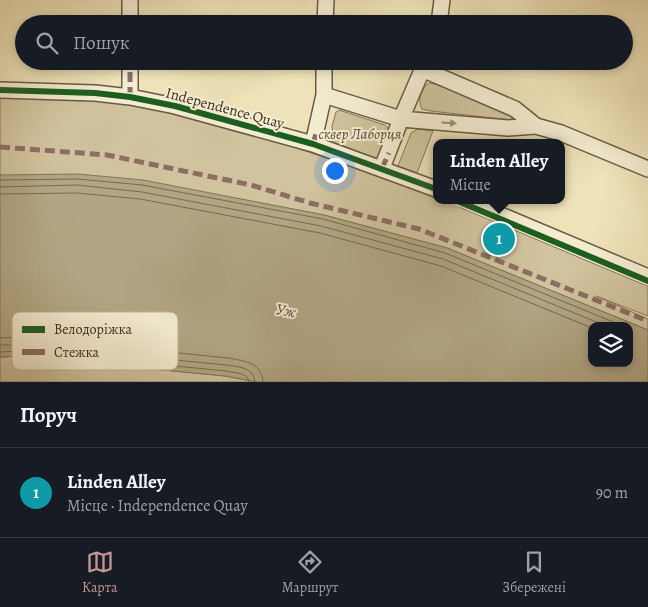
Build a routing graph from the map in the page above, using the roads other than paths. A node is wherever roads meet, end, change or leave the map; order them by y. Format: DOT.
graph roads {
  1 [pos="130,0"];
  2 [pos="326,0"];
  3 [pos="442,0"];
  4 [pos="130,15"];
  5 [pos="325,15"];
  6 [pos="440,15"];
  7 [pos="130,70"];
  8 [pos="324,70"];
  9 [pos="422,70"];
  10 [pos="434,70"];
  11 [pos="0,90"];
  12 [pos="324,95"];
  13 [pos="130,97"];
  14 [pos="401,119"];
  15 [pos="536,126"];
  16 [pos="315,137"];
  17 [pos="382,168"];
  18 [pos="648,170"];
  19 [pos="433,188"];
  20 [pos="475,204"];
  21 [pos="648,276"];
  1 -- 4 [label="street"];
  2 -- 5 [label="street"];
  3 -- 6 [label="street"];
  7 -- 13 [label="street"];
  8 -- 12 [label="street"];
  9 -- 14 [label="street"];
  10 -- 15 [label="street"];
  11 -- 13 [label="street, Independence Quay"];
  12 -- 14 [label="street"];
  12 -- 16 [label="street"];
  13 -- 16 [label="street, Independence Quay"];
  14 -- 15 [label="street, one-way"];
  14 -- 17 [label="street"];
  15 -- 18 [label="street"];
  16 -- 17 [label="street, Independence Quay"];
  17 -- 19 [label="street, Independence Quay"];
  20 -- 21 [label="street"];
}
